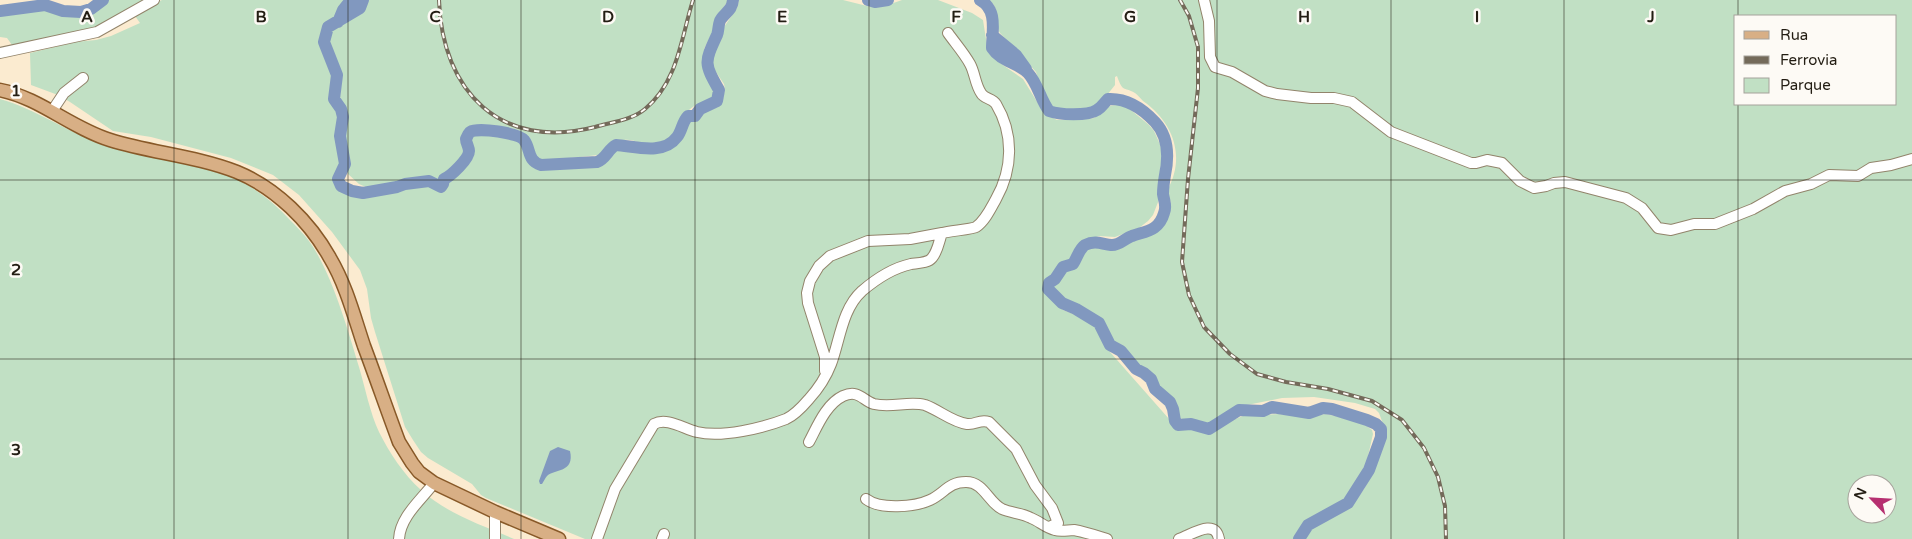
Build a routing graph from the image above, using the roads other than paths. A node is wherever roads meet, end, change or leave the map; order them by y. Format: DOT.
graph roads {
  1 [pos="154,0"];
  2 [pos="1204,0"];
  3 [pos="948,33"];
  4 [pos="0,53"];
  5 [pos="83,78"];
  6 [pos="0,90"];
  7 [pos="52,111"];
  8 [pos="1912,159"];
  9 [pos="942,233"];
  10 [pos="824,379"];
  11 [pos="809,442"];
  12 [pos="434,483"];
  13 [pos="866,499"];
  14 [pos="495,512"];
  15 [pos="1049,527"];
  16 [pos="399,539"];
  17 [pos="495,539"];
  18 [pos="559,539"];
  19 [pos="597,539"];
  20 [pos="1107,539"];
  21 [pos="1180,539"];
  22 [pos="1219,539"];
  1 -- 4 [label="street"];
  2 -- 8 [label="street"];
  3 -- 9 [label="street"];
  5 -- 7 [label="street"];
  6 -- 7 [label="main road"];
  7 -- 12 [label="main road"];
  9 -- 10 [label="street"];
  9 -- 10 [label="street"];
  10 -- 19 [label="street"];
  11 -- 15 [label="street"];
  12 -- 14 [label="main road"];
  12 -- 16 [label="street"];
  13 -- 15 [label="street"];
  14 -- 17 [label="street"];
  14 -- 18 [label="main road"];
  15 -- 20 [label="street"];
  21 -- 22 [label="street"];
}
